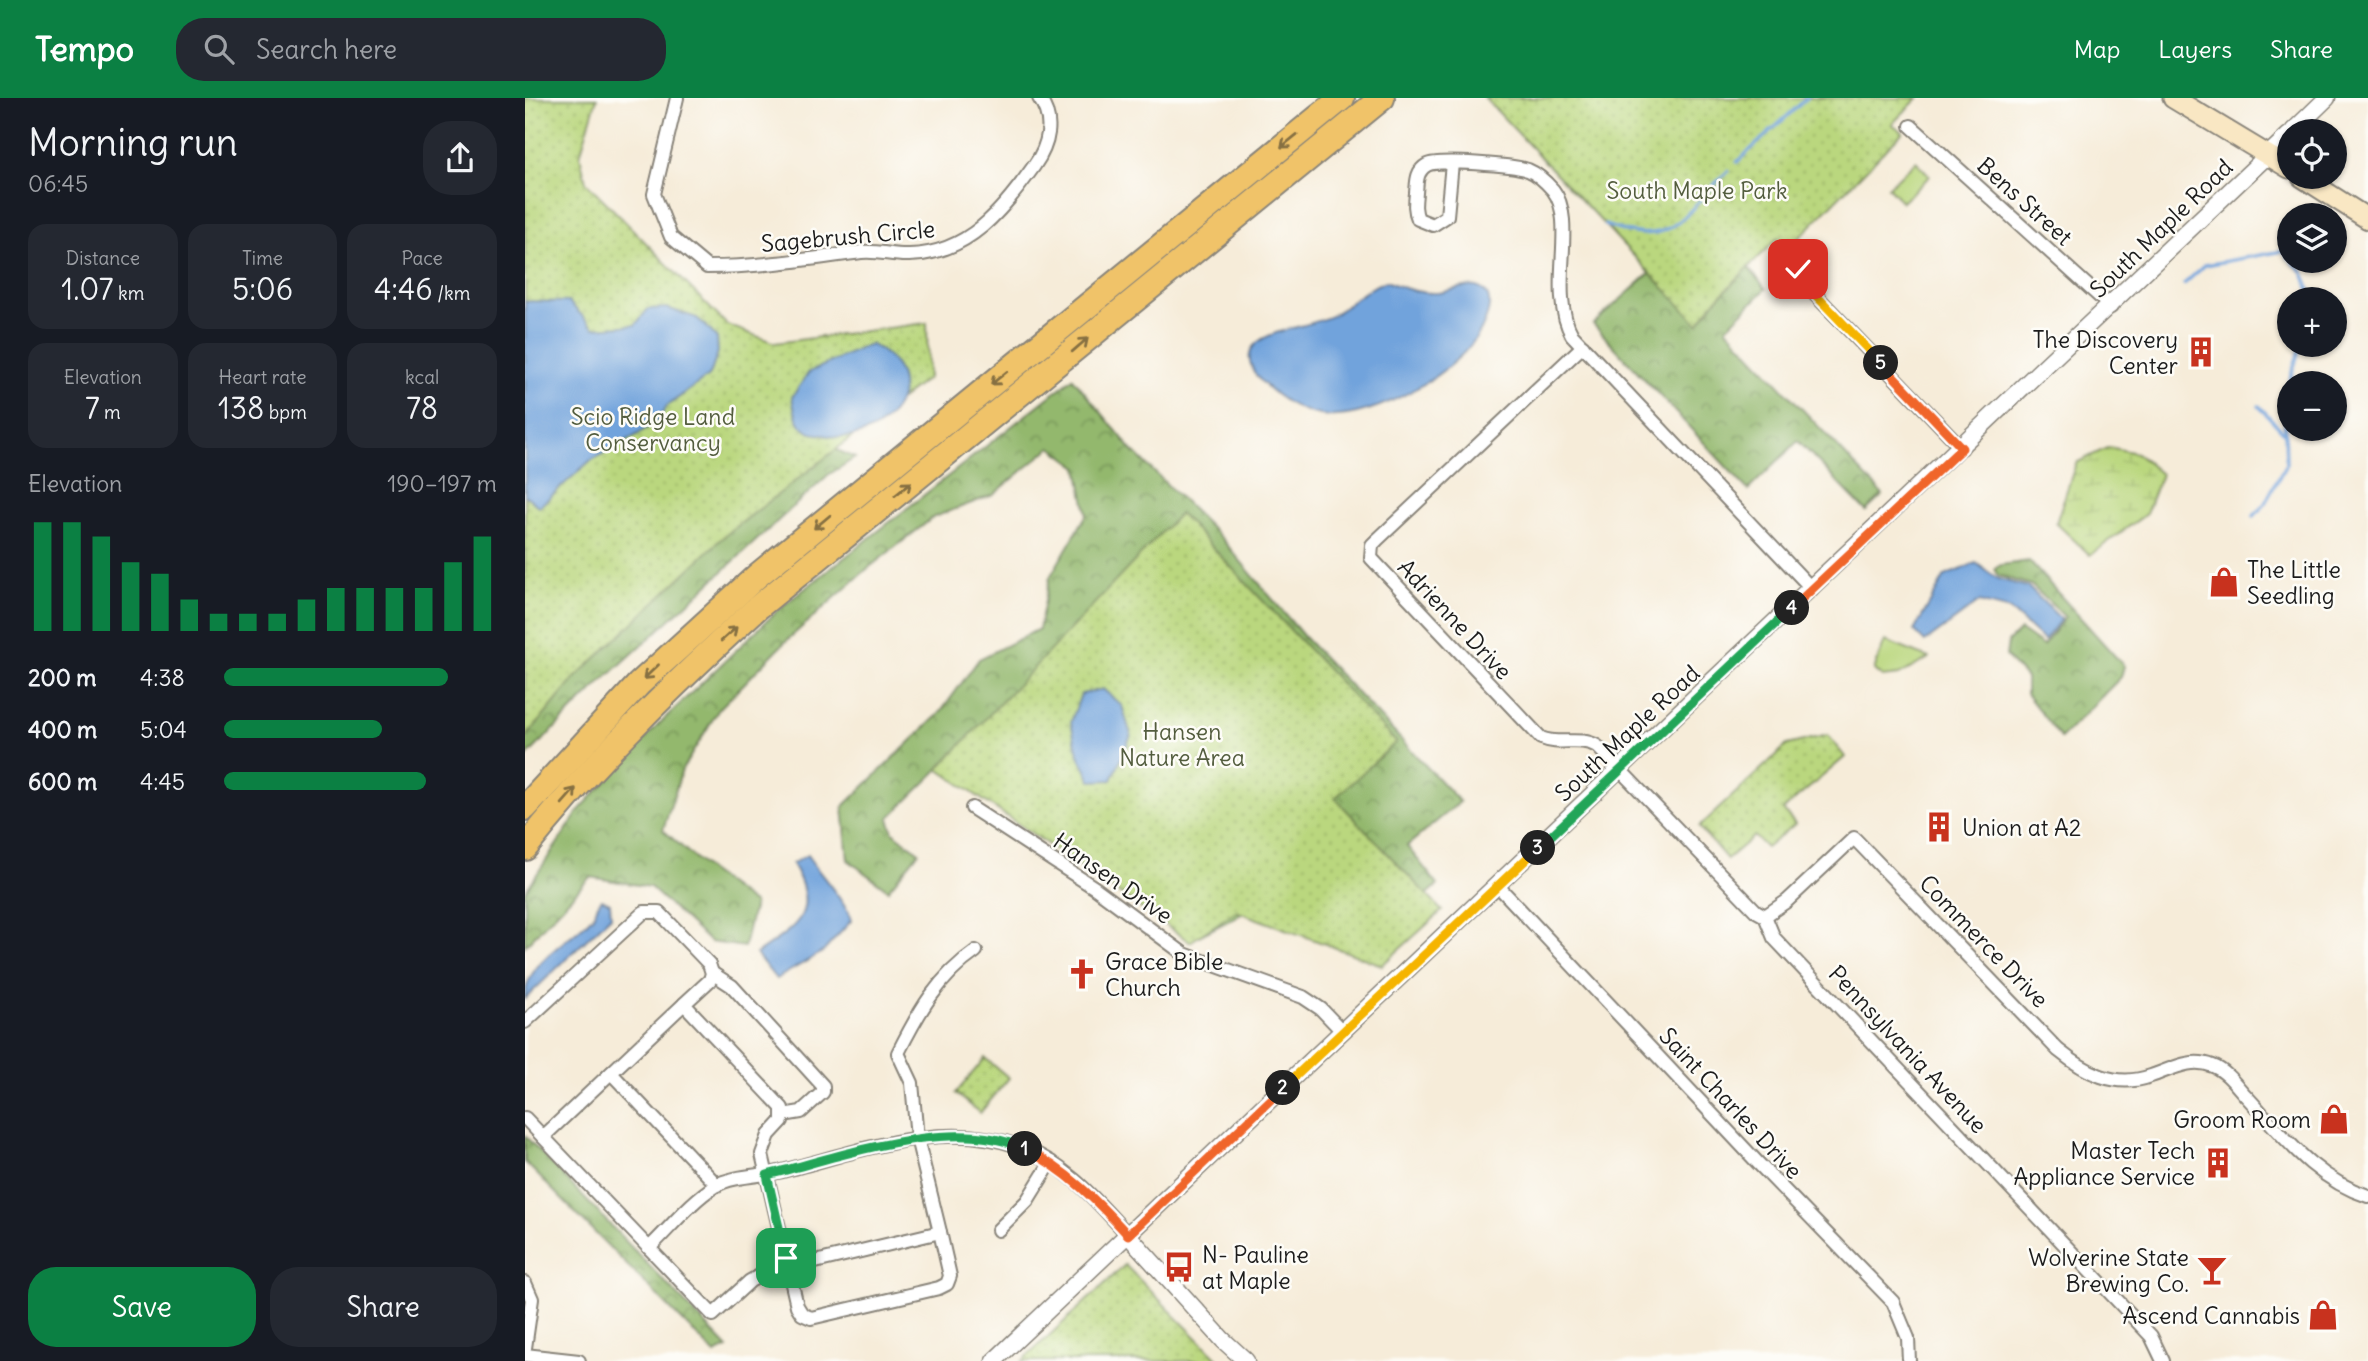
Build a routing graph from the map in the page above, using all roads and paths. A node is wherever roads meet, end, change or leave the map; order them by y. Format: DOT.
graph roads {
  1 [pos="677,98"];
  2 [pos="1039,98"];
  3 [pos="1342,98"];
  4 [pos="1382,98"];
  5 [pos="2173,98"];
  6 [pos="2326,98"];
  7 [pos="2305,119"];
  8 [pos="1911,126"];
  9 [pos="2277,148"];
  10 [pos="2269,156"];
  11 [pos="2277,161"];
  12 [pos="1452,163"];
  13 [pos="2321,189"];
  14 [pos="2368,219"];
  15 [pos="1798,269"];
  16 [pos="2111,307"];
  17 [pos="1583,346"];
  18 [pos="1962,448"];
  19 [pos="1812,589"];
  20 [pos="1620,770"];
  21 [pos="525,808"];
  22 [pos="972,808"];
  23 [pos="525,848"];
  24 [pos="1498,886"];
  25 [pos="1765,916"];
  26 [pos="976,951"];
  27 [pos="712,973"];
  28 [pos="684,1004"];
  29 [pos="525,1022"];
  30 [pos="1343,1032"];
  31 [pos="611,1073"];
  32 [pos="783,1115"];
  33 [pos="525,1118"];
  34 [pos="543,1137"];
  35 [pos="917,1138"];
  36 [pos="1051,1162"];
  37 [pos="767,1175"];
  38 [pos="717,1185"];
  39 [pos="2368,1196"];
  40 [pos="998,1230"];
  41 [pos="940,1232"];
  42 [pos="1128,1235"];
  43 [pos="649,1248"];
  44 [pos="788,1269"];
  45 [pos="525,1283"];
  46 [pos="525,1348"];
  47 [pos="525,1355"];
  48 [pos="579,1361"];
  49 [pos="994,1361"];
  50 [pos="1246,1361"];
  51 [pos="1909,1361"];
  52 [pos="2163,1361"];
  1 -- 2 [label="street, Sagebrush Circle"];
  3 -- 21 [label="highway, one-way"];
  23 -- 4 [label="highway, one-way"];
  5 -- 10 [label="main road"];
  6 -- 7 [label="street"];
  8 -- 16 [label="street, Bens Street"];
  9 -- 10 [label="street, South Maple Road"];
  10 -- 11 [label="main road"];
  10 -- 16 [label="street, South Maple Road"];
  12 -- 12 [label="street"];
  12 -- 17 [label="street"];
  13 -- 14 [label="main road"];
  15 -- 18 [label="street"];
  16 -- 18 [label="street, South Maple Road"];
  17 -- 19 [label="street"];
  17 -- 20 [label="street, Adrienne Drive"];
  18 -- 19 [label="street, South Maple Road"];
  19 -- 20 [label="street, South Maple Road"];
  20 -- 24 [label="street, South Maple Road"];
  20 -- 25 [label="street, Pennsylvania Avenue"];
  22 -- 30 [label="street, Hansen Drive"];
  24 -- 30 [label="street, South Maple Road"];
  24 -- 51 [label="street, Saint Charles Drive"];
  25 -- 39 [label="street, Commerce Drive"];
  25 -- 52 [label="street, Pennsylvania Avenue"];
  26 -- 35 [label="street"];
  27 -- 28 [label="street"];
  27 -- 29 [label="street"];
  27 -- 32 [label="street"];
  28 -- 31 [label="street"];
  28 -- 32 [label="street"];
  30 -- 42 [label="street, South Maple Road"];
  31 -- 34 [label="street"];
  31 -- 38 [label="street"];
  32 -- 37 [label="street"];
  33 -- 34 [label="street"];
  34 -- 43 [label="street"];
  35 -- 36 [label="street"];
  35 -- 37 [label="street"];
  35 -- 41 [label="street"];
  36 -- 40 [label="street"];
  36 -- 42 [label="street"];
  37 -- 38 [label="street"];
  37 -- 44 [label="street"];
  38 -- 43 [label="street"];
  41 -- 44 [label="street"];
  41 -- 44 [label="street"];
  42 -- 49 [label="street, South Maple Road"];
  42 -- 50 [label="street"];
  43 -- 44 [label="street"];
  45 -- 46 [label="street"];
  47 -- 48 [label="street"];
}
